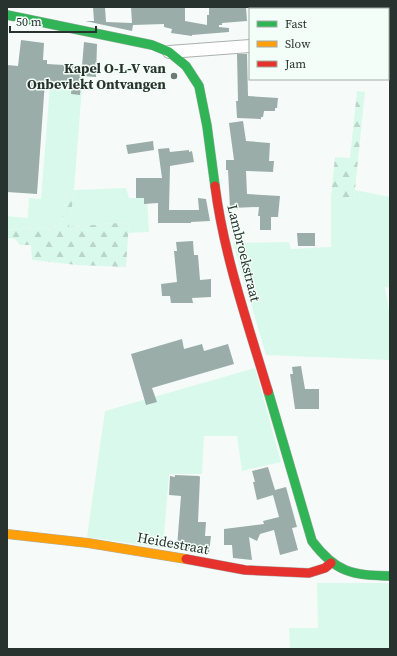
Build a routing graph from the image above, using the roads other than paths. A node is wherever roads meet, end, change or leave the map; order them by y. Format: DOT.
graph roads {
  1 [pos="7,15"];
  2 [pos="249,46"];
  3 [pos="169,52"];
  4 [pos="7,534"];
  5 [pos="331,563"];
  6 [pos="390,576"];
  1 -- 3 [label="street, Lambroekstraat"];
  2 -- 3 [label="street"];
  3 -- 5 [label="street, Lambroekstraat"];
  4 -- 5 [label="street, Heidestraat"];
  5 -- 6 [label="street, Lambroekstraat"];
}
